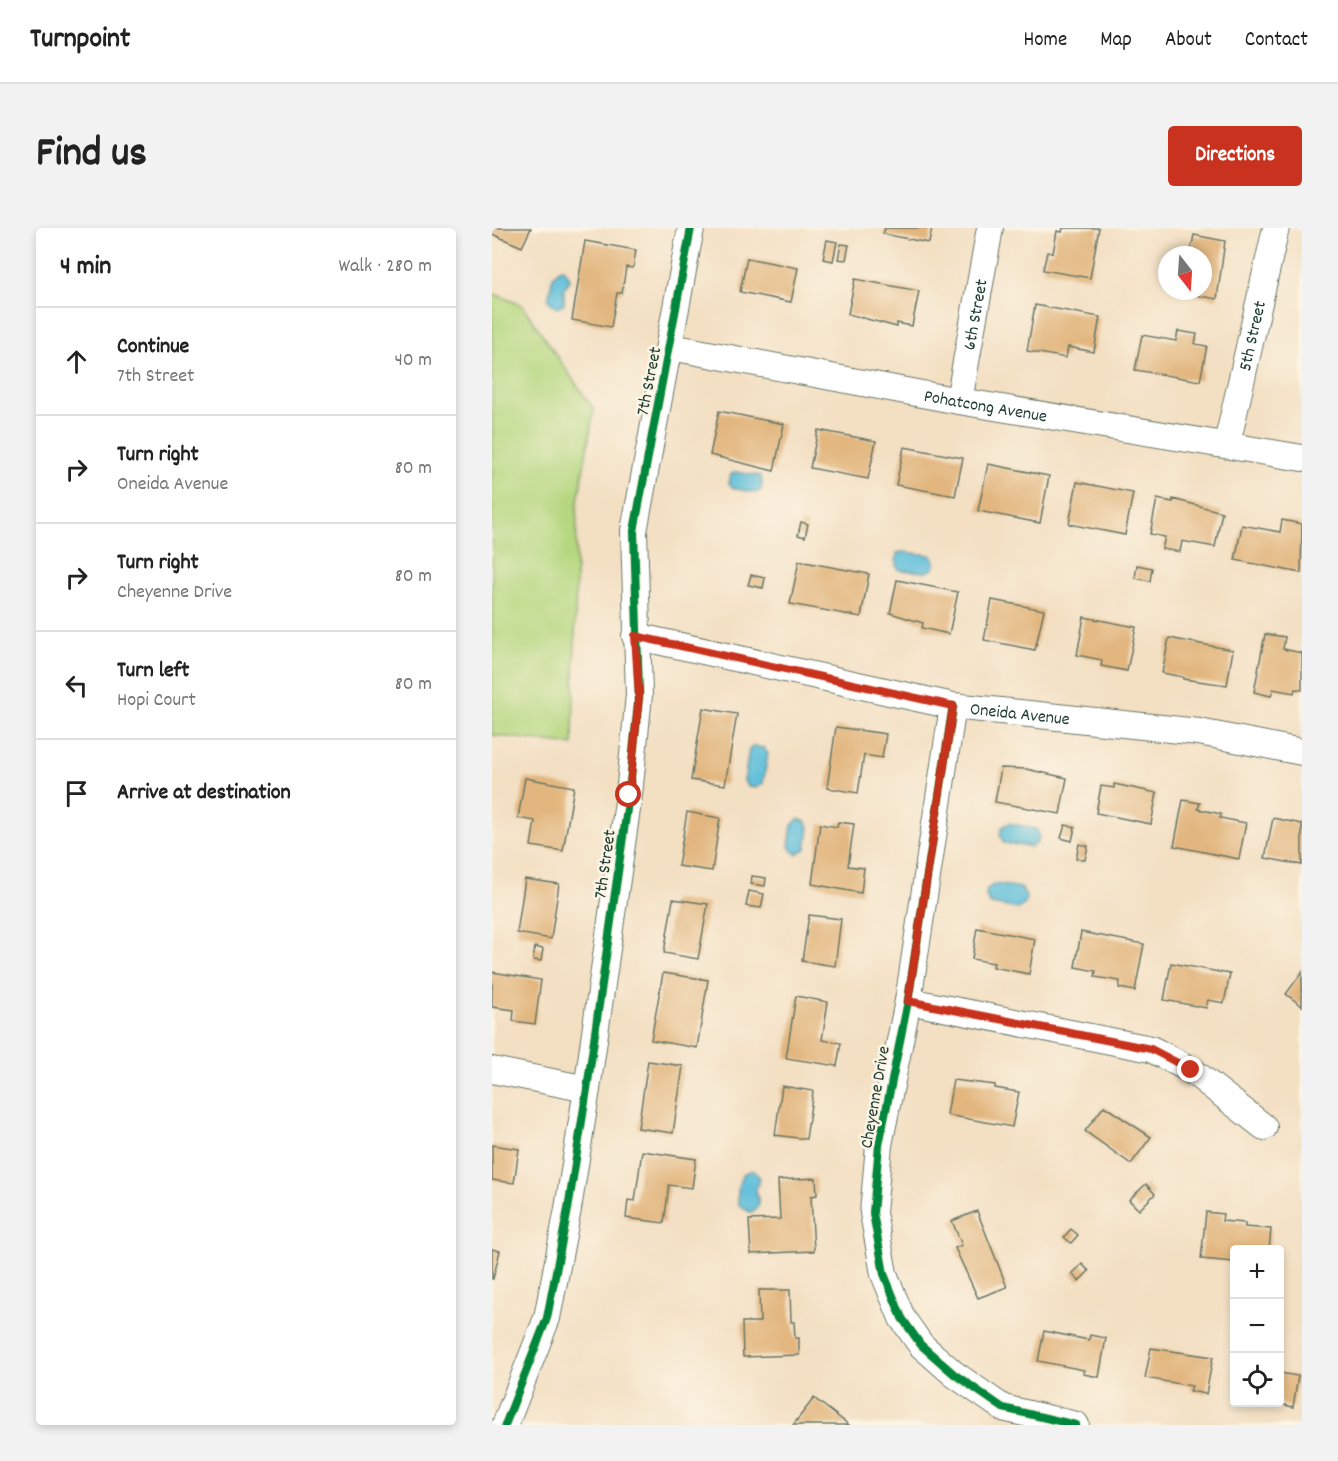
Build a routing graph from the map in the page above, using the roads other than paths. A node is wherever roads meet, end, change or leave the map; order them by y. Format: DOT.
graph roads {
  1 [pos="692,228"];
  2 [pos="990,228"];
  3 [pos="1276,228"];
  4 [pos="670,347"];
  5 [pos="959,401"];
  6 [pos="1227,444"];
  7 [pos="1302,458"];
  8 [pos="635,636"];
  9 [pos="953,706"];
  10 [pos="1302,752"];
  11 [pos="908,1001"];
  12 [pos="492,1070"];
  13 [pos="587,1089"];
  14 [pos="1264,1127"];
  15 [pos="505,1425"];
  16 [pos="1076,1425"];
  1 -- 4 [label="street, 7th Street"];
  2 -- 5 [label="street, 6th Street"];
  3 -- 6 [label="street, 5th Street"];
  4 -- 5 [label="street, Pohatcong Avenue"];
  4 -- 8 [label="street, 7th Street"];
  5 -- 6 [label="street, Pohatcong Avenue"];
  6 -- 7 [label="street, Pohatcong Avenue"];
  8 -- 9 [label="street, Oneida Avenue"];
  8 -- 13 [label="street, 7th Street"];
  9 -- 10 [label="street, Oneida Avenue"];
  9 -- 11 [label="street, Cheyenne Drive"];
  11 -- 14 [label="street"];
  11 -- 16 [label="street, Cheyenne Drive"];
  12 -- 13 [label="street"];
  13 -- 15 [label="street, 7th Street"];
}
